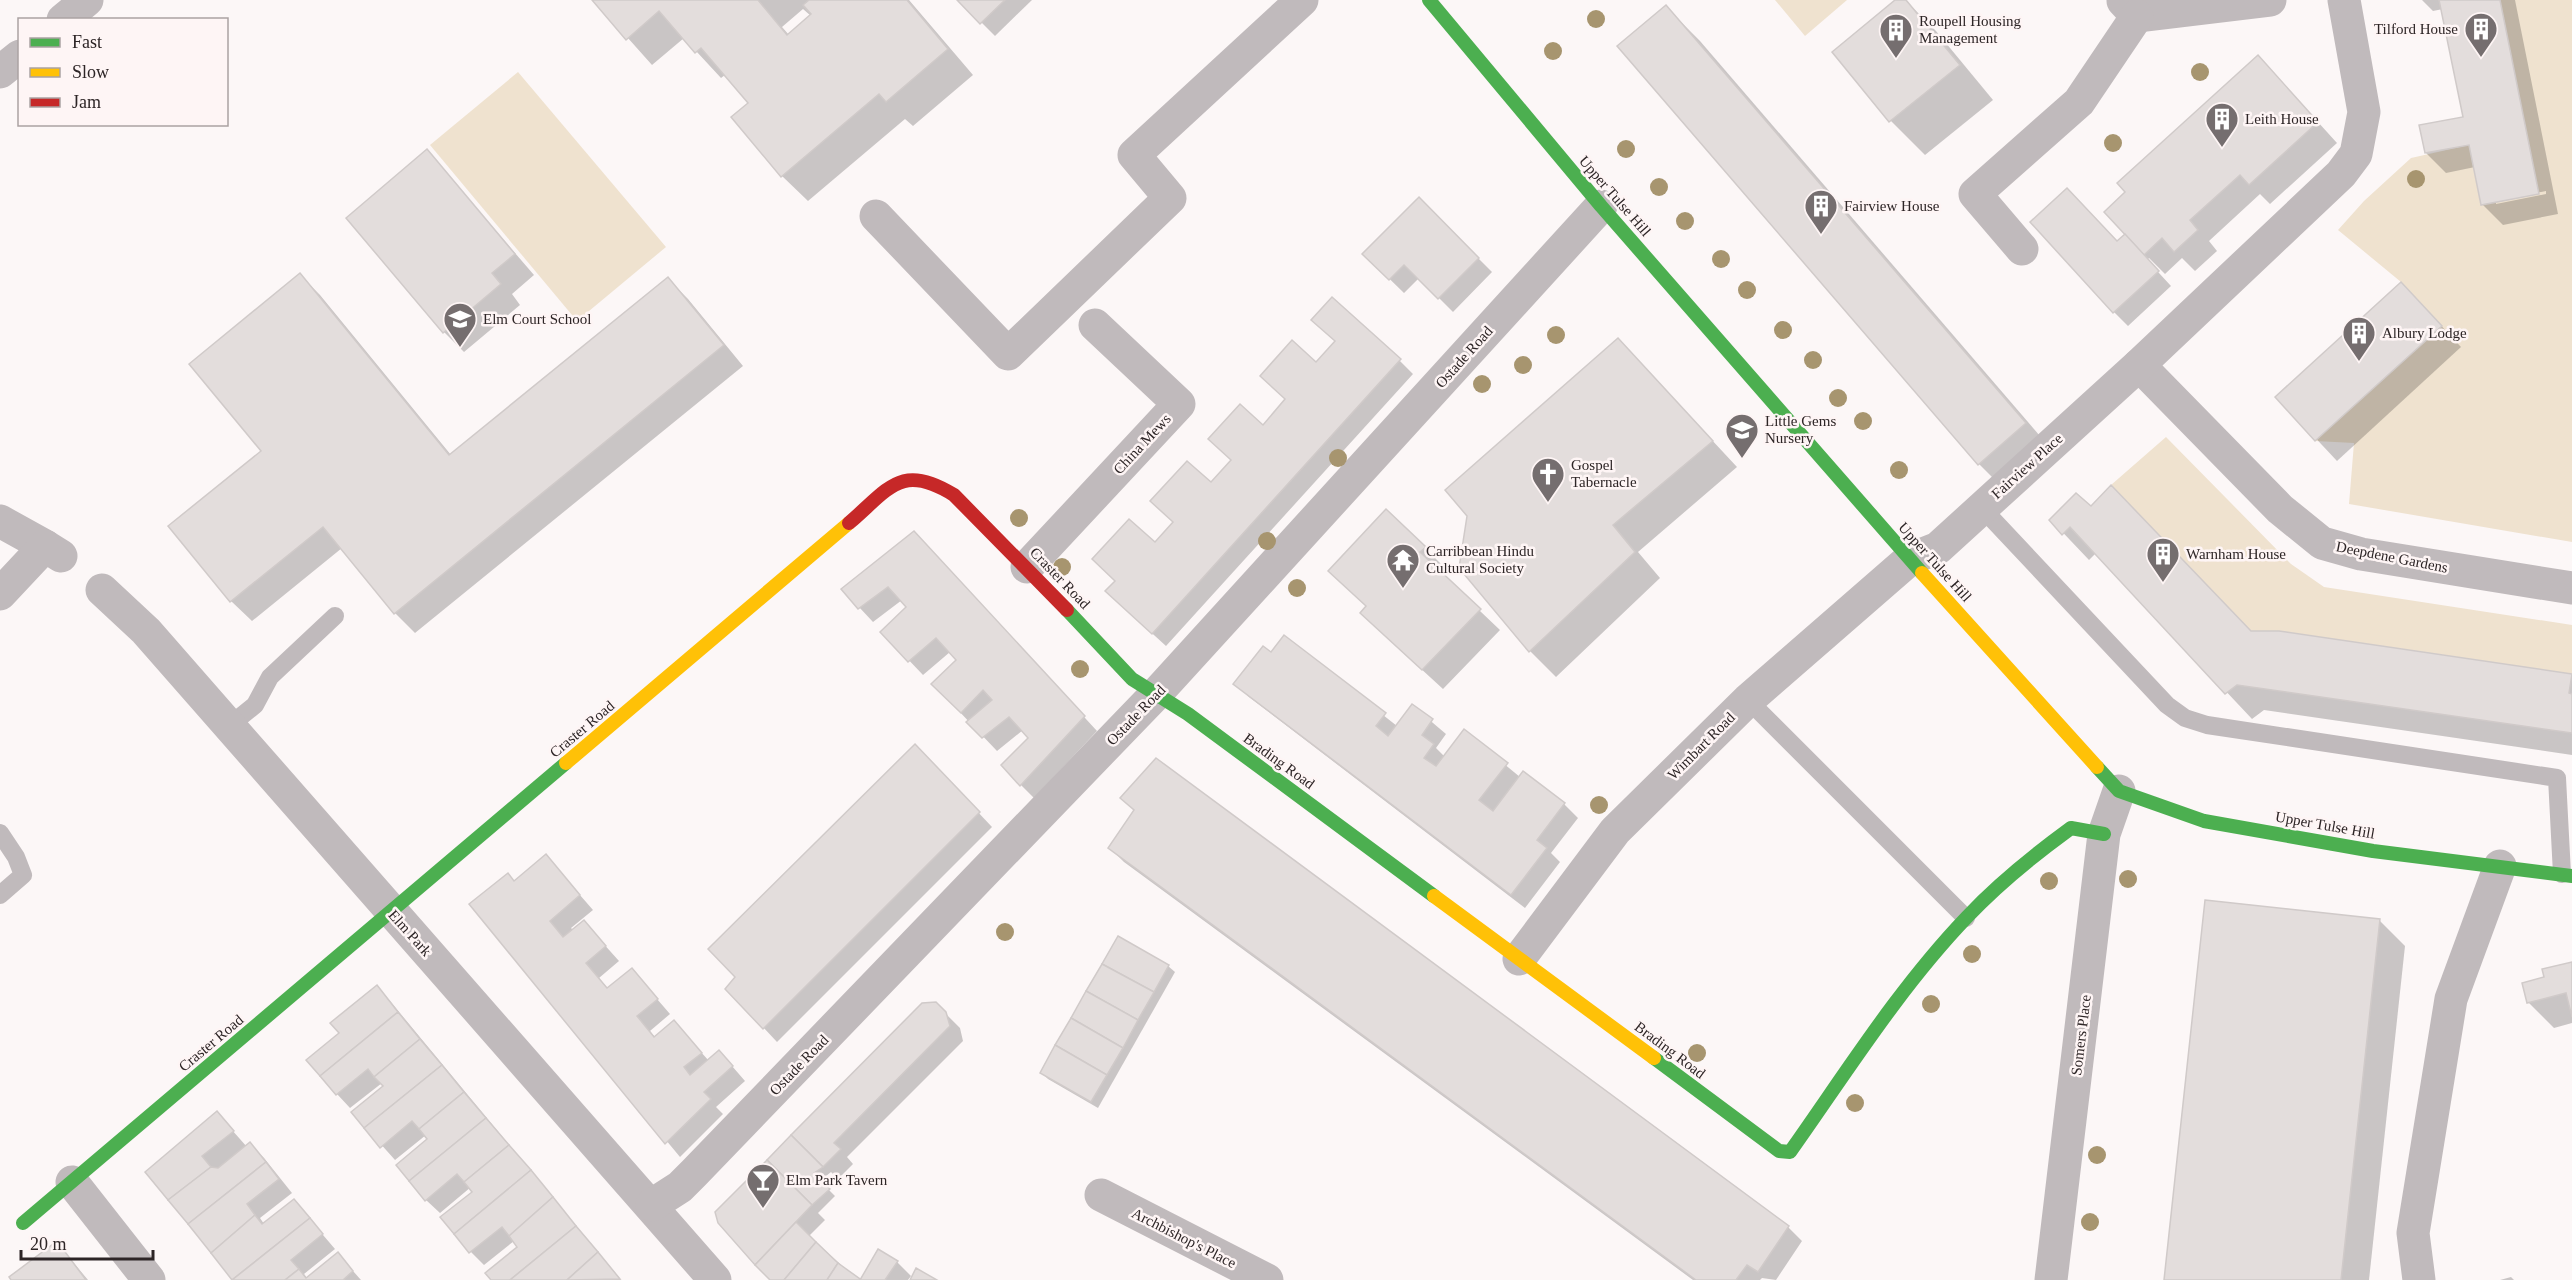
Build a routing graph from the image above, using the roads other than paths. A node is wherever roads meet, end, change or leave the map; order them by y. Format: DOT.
graph roads {
  1 [pos="87,0"];
  2 [pos="1302,0"];
  3 [pos="1429,0"];
  4 [pos="2270,0"];
  5 [pos="2344,0"];
  6 [pos="2129,8"];
  7 [pos="65,18"];
  8 [pos="18,58"];
  9 [pos="0,72"];
  10 [pos="1601,206"];
  11 [pos="876,216"];
  12 [pos="2022,249"];
  13 [pos="1095,325"];
  14 [pos="2139,365"];
  15 [pos="1981,507"];
  16 [pos="0,521"];
  17 [pos="1910,559"];
  18 [pos="1027,567"];
  19 [pos="2572,588"];
  20 [pos="102,590"];
  21 [pos="0,594"];
  22 [pos="335,616"];
  23 [pos="1156,694"];
  24 [pos="1748,700"];
  25 [pos="229,726"];
  26 [pos="2119,791"];
  27 [pos="0,833"];
  28 [pos="2104,834"];
  29 [pos="2500,866"];
  30 [pos="2567,875"];
  31 [pos="0,895"];
  32 [pos="390,911"];
  33 [pos="1966,918"];
  34 [pos="1519,958"];
  35 [pos="72,1182"];
  36 [pos="1101,1195"];
  37 [pos="652,1205"];
  38 [pos="23,1223"];
  39 [pos="149,1280"];
  40 [pos="716,1280"];
  41 [pos="1267,1280"];
  42 [pos="2051,1280"];
  43 [pos="2419,1280"];
  1 -- 7 [label="street"];
  2 -- 11 [label="street"];
  3 -- 10 [label="street, Upper Tulse Hill"];
  4 -- 6 [label="street"];
  5 -- 14 [label="street, Fairview Place"];
  6 -- 12 [label="street"];
  8 -- 9 [label="street"];
  10 -- 17 [label="street, Upper Tulse Hill"];
  10 -- 23 [label="street, Ostade Road"];
  13 -- 18 [label="street, China Mews"];
  14 -- 15 [label="street, Fairview Place"];
  14 -- 19 [label="street, Deepdene Gardens"];
  15 -- 17 [label="street, Fairview Place"];
  15 -- 30 [label="lane"];
  16 -- 21 [label="street"];
  17 -- 24 [label="street, Wimbart Road"];
  17 -- 26 [label="street, Upper Tulse Hill"];
  18 -- 23 [label="street, Craster Road"];
  18 -- 32 [label="street, Craster Road"];
  20 -- 25 [label="street, Elm Park"];
  22 -- 25 [label="lane"];
  23 -- 34 [label="street, Brading Road"];
  23 -- 37 [label="street, Ostade Road"];
  24 -- 33 [label="lane"];
  24 -- 34 [label="street, Wimbart Road"];
  25 -- 32 [label="street, Elm Park"];
  26 -- 28 [label="street, Somers Place"];
  26 -- 29 [label="street, Upper Tulse Hill"];
  27 -- 31 [label="lane"];
  28 -- 33 [label="street, Brading Road"];
  28 -- 42 [label="street, Somers Place"];
  29 -- 30 [label="street, Upper Tulse Hill"];
  29 -- 43 [label="street"];
  32 -- 35 [label="street, Craster Road"];
  32 -- 37 [label="street, Elm Park"];
  33 -- 34 [label="street, Brading Road"];
  35 -- 38 [label="street, Craster Road"];
  35 -- 39 [label="street"];
  36 -- 41 [label="street, Archbishop's Place"];
  37 -- 40 [label="street, Elm Park"];
}
